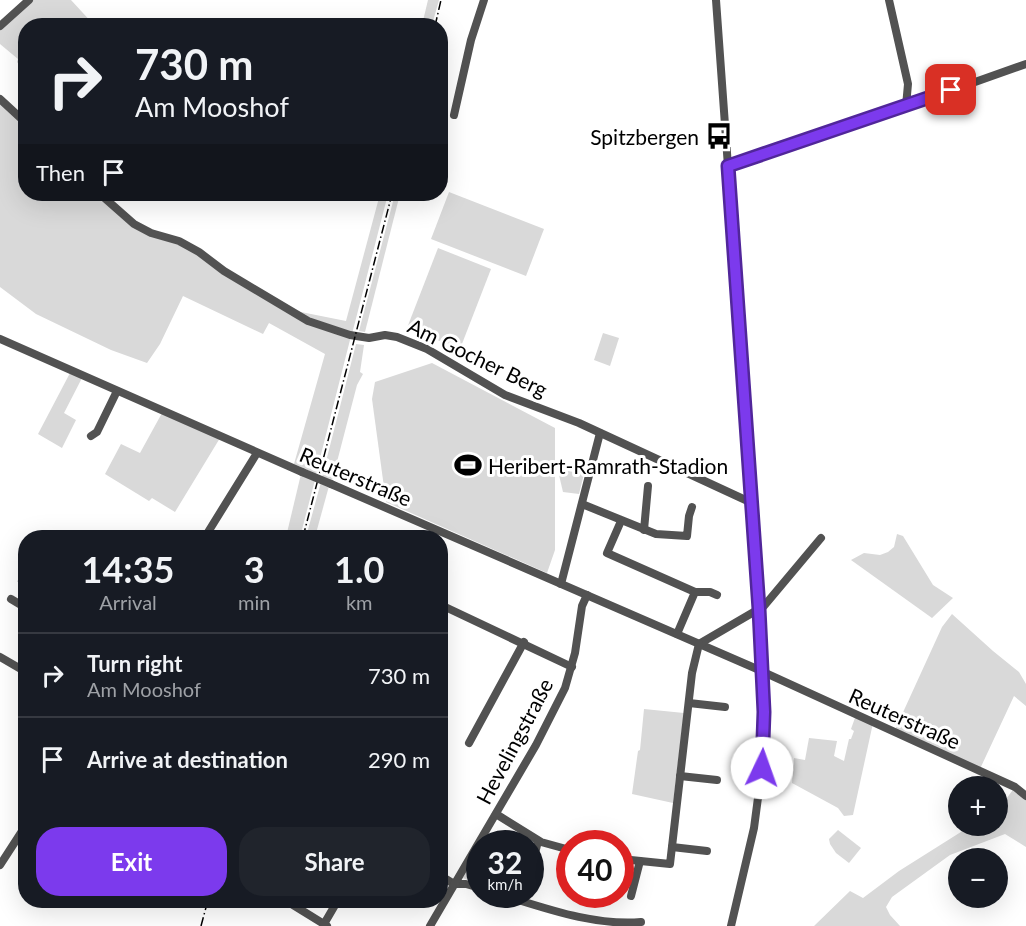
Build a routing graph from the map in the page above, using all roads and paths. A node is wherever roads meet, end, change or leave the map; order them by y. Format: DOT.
graph roads {
  1 [pos="29,0"];
  2 [pos="484,0"];
  3 [pos="716,0"];
  4 [pos="889,0"];
  5 [pos="0,26"];
  6 [pos="1026,64"];
  7 [pos="0,99"];
  8 [pos="906,106"];
  9 [pos="454,115"];
  10 [pos="18,116"];
  11 [pos="728,166"];
  12 [pos="108,201"];
  13 [pos="0,339"];
  14 [pos="117,391"];
  15 [pos="600,433"];
  16 [pos="91,436"];
  17 [pos="257,453"];
  18 [pos="648,486"];
  19 [pos="752,503"];
  20 [pos="582,504"];
  21 [pos="692,507"];
  22 [pos="621,521"];
  23 [pos="209,530"];
  24 [pos="437,530"];
  25 [pos="644,530"];
  26 [pos="448,535"];
  27 [pos="821,538"];
  28 [pos="561,584"];
  29 [pos="695,592"];
  30 [pos="587,595"];
  31 [pos="717,595"];
  32 [pos="11,599"];
  33 [pos="18,603"];
  34 [pos="448,608"];
  35 [pos="759,609"];
  36 [pos="677,634"];
  37 [pos="524,642"];
  38 [pos="699,644"];
  39 [pos="0,657"];
  40 [pos="18,667"];
  41 [pos="572,667"];
  42 [pos="765,674"];
  43 [pos="689,703"];
  44 [pos="725,707"];
  45 [pos="469,743"];
  46 [pos="681,776"];
  47 [pos="717,780"];
  48 [pos="1026,796"];
  49 [pos="496,814"];
  50 [pos="521,830"];
  51 [pos="18,837"];
  52 [pos="672,847"];
  53 [pos="707,851"];
  54 [pos="634,860"];
  55 [pos="639,861"];
  56 [pos="0,865"];
  57 [pos="448,880"];
  58 [pos="634,883"];
  59 [pos="454,884"];
  60 [pos="466,884"];
  61 [pos="448,894"];
  62 [pos="298,908"];
  63 [pos="334,908"];
  64 [pos="440,908"];
  65 [pos="542,908"];
  66 [pos="641,922"];
  67 [pos="326,925"];
  68 [pos="430,926"];
  69 [pos="730,926"];
  1 -- 5 [label="street"];
  2 -- 9 [label="street"];
  3 -- 11 [label="street"];
  4 -- 8 [label="street"];
  6 -- 8 [label="street"];
  7 -- 10 [label="street"];
  8 -- 11 [label="street"];
  11 -- 19 [label="street"];
  12 -- 15 [label="street, Am Gocher Berg"];
  13 -- 14 [label="street, Reuterstraße"];
  14 -- 16 [label="street"];
  14 -- 17 [label="street, Reuterstraße"];
  15 -- 19 [label="street, Am Gocher Berg"];
  15 -- 20 [label="street"];
  17 -- 23 [label="street"];
  17 -- 24 [label="street, Reuterstraße, bridge"];
  18 -- 25 [label="street"];
  19 -- 35 [label="street"];
  20 -- 22 [label="street"];
  20 -- 28 [label="street"];
  21 -- 25 [label="street"];
  22 -- 25 [label="street"];
  22 -- 29 [label="street"];
  26 -- 28 [label="street, Reuterstraße, bridge"];
  27 -- 35 [label="street"];
  28 -- 30 [label="street, Reuterstraße"];
  29 -- 31 [label="street"];
  29 -- 36 [label="street"];
  30 -- 36 [label="street, Reuterstraße"];
  30 -- 41 [label="street, Hevelingstraße"];
  32 -- 33 [label="street"];
  34 -- 37 [label="street"];
  35 -- 38 [label="street"];
  35 -- 42 [label="street"];
  36 -- 38 [label="street, Reuterstraße"];
  37 -- 41 [label="street"];
  37 -- 45 [label="street"];
  38 -- 42 [label="street, Reuterstraße"];
  38 -- 43 [label="street"];
  39 -- 40 [label="street"];
  41 -- 49 [label="street, Hevelingstraße"];
  42 -- 48 [label="street, Reuterstraße"];
  42 -- 69 [label="street"];
  43 -- 44 [label="street"];
  43 -- 46 [label="street"];
  46 -- 47 [label="street"];
  46 -- 52 [label="street"];
  49 -- 50 [label="street"];
  49 -- 59 [label="street, Hevelingstraße"];
  51 -- 56 [label="street"];
  52 -- 53 [label="street"];
  52 -- 55 [label="street"];
  54 -- 55 [label="street"];
  55 -- 58 [label="street"];
  57 -- 59 [label="street"];
  59 -- 60 [label="street"];
  59 -- 61 [label="street, Hevelingstraße"];
  62 -- 67 [label="street"];
  63 -- 67 [label="street"];
  64 -- 68 [label="street, Hevelingstraße"];
  65 -- 66 [label="street"];
}
